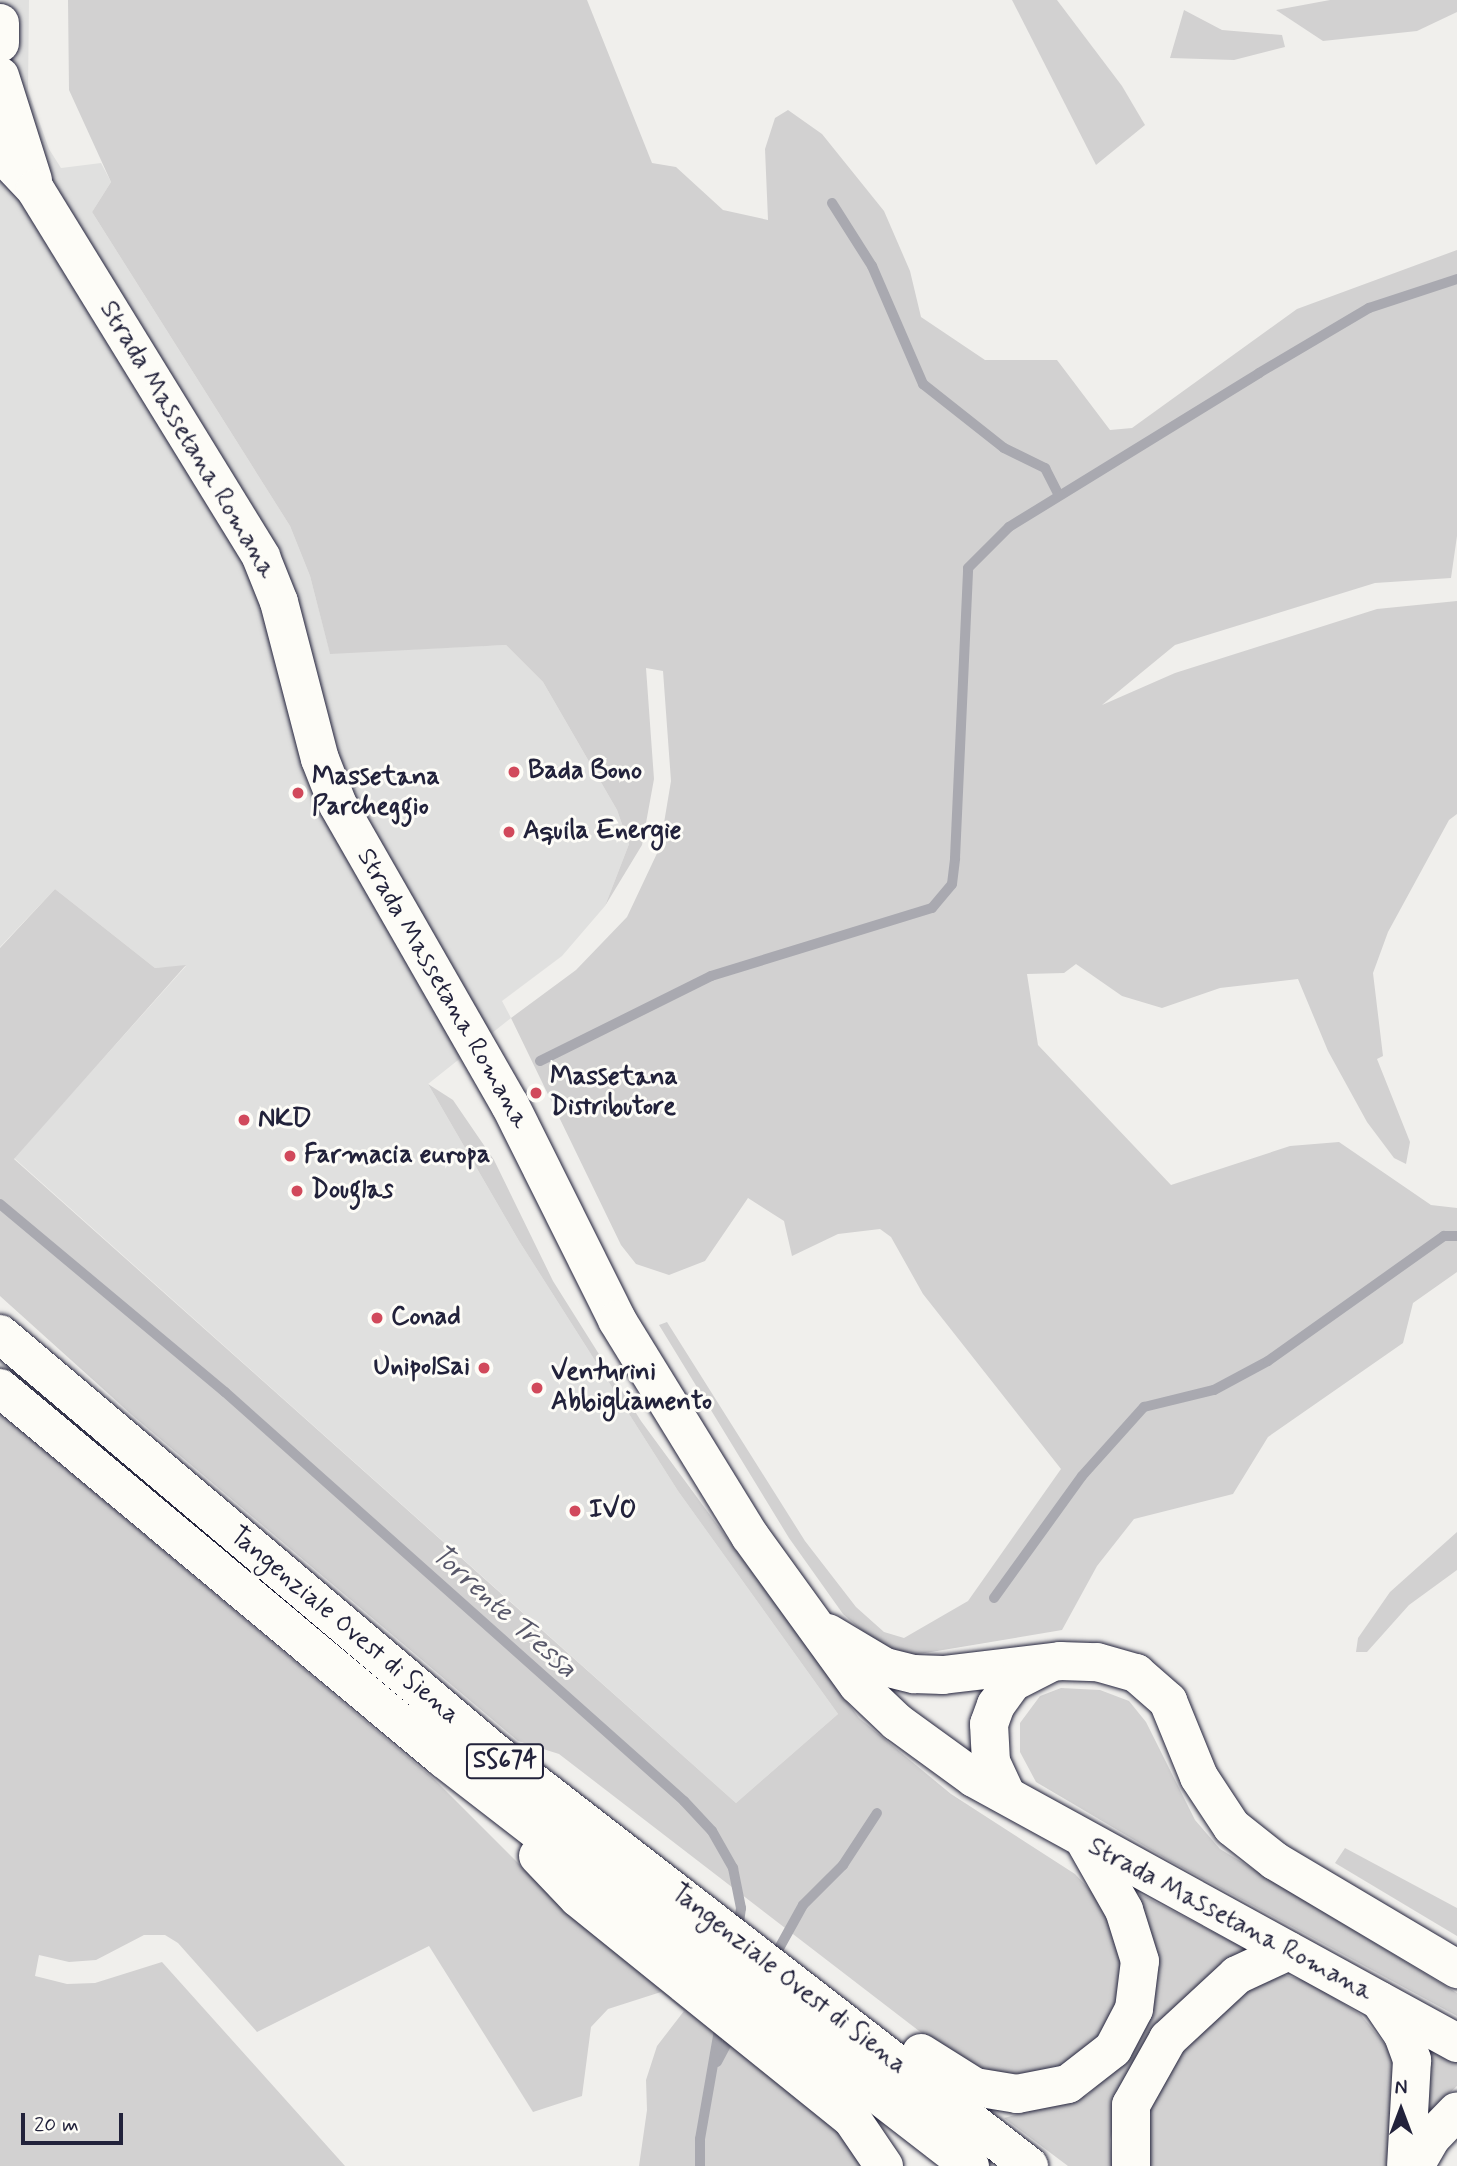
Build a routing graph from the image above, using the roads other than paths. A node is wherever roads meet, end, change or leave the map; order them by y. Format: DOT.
graph roads {
  1 [pos="0,23"];
  2 [pos="0,43"];
  3 [pos="0,76"];
  4 [pos="0,152"];
  5 [pos="35,189"];
  6 [pos="0,1334"];
  7 [pos="0,1388"];
  8 [pos="812,1622"];
  9 [pos="1060,1661"];
  10 [pos="493,1751"];
  11 [pos="444,1759"];
  12 [pos="1006,1794"];
  13 [pos="1086,1843"];
  14 [pos="1289,1951"];
  15 [pos="1457,1969"];
  16 [pos="1378,1999"];
  17 [pos="1457,2043"];
  18 [pos="1457,2111"];
  19 [pos="884,2166"];
  20 [pos="970,2166"];
  21 [pos="1029,2166"];
  22 [pos="1131,2166"];
  23 [pos="1406,2166"];
  24 [pos="1415,2166"];
  1 -- 2 [label="main road"];
  3 -- 5 [label="main road, Strada Massetana Romana"];
  4 -- 5 [label="main road, Strada Massetana Romana"];
  5 -- 8 [label="main road, Strada Massetana Romana"];
  6 -- 10 [label="main road, Tangenziale Ovest di Siena / SS674"];
  7 -- 11 [label="main road, Tangenziale Ovest di Siena / SS674"];
  8 -- 9 [label="main road, Strada Massetana Romana"];
  8 -- 12 [label="main road, Strada Massetana Romana"];
  9 -- 12 [label="main road, Strada Massetana Romana"];
  9 -- 15 [label="main road, Strada Massetana Romana"];
  10 -- 13 [label="main road"];
  10 -- 21 [label="main road, Tangenziale Ovest di Siena / SS674"];
  11 -- 19 [label="main road"];
  11 -- 20 [label="main road, Tangenziale Ovest di Siena / SS674"];
  12 -- 13 [label="main road, Strada Massetana Romana"];
  13 -- 14 [label="main road, Strada Massetana Romana"];
  14 -- 16 [label="main road, Strada Massetana Romana"];
  14 -- 22 [label="main road"];
  16 -- 17 [label="main road, Strada Massetana Romana"];
  16 -- 23 [label="main road"];
  18 -- 24 [label="main road"];
}
